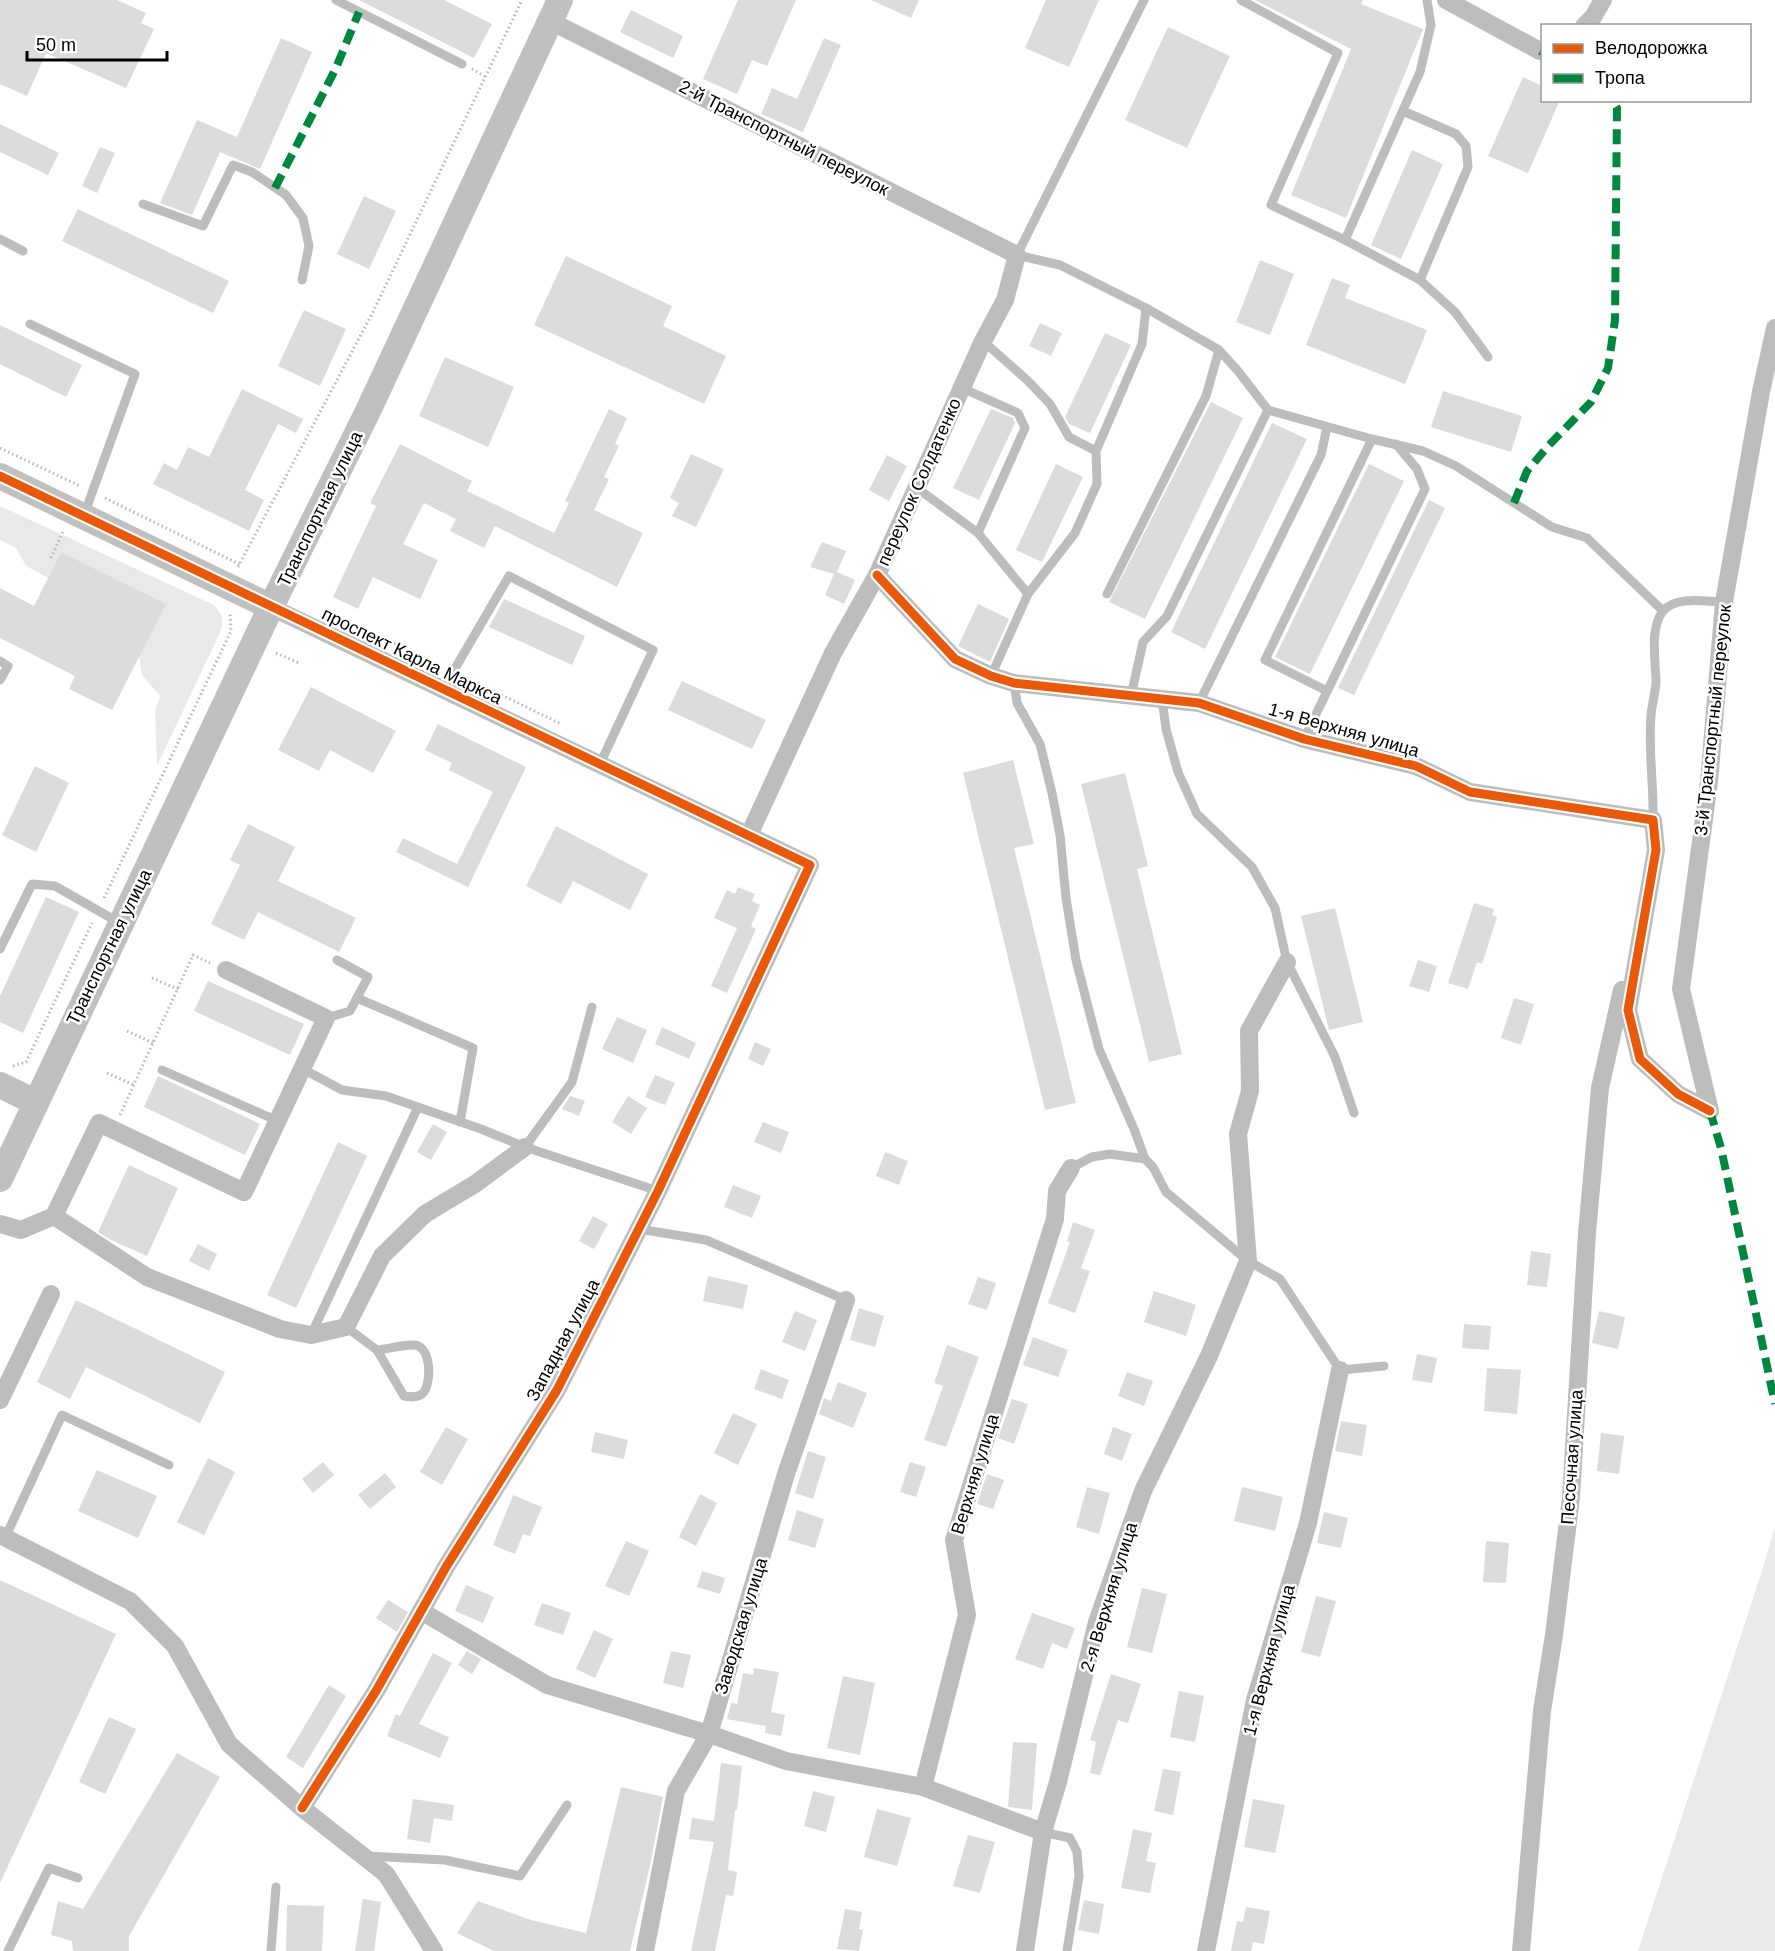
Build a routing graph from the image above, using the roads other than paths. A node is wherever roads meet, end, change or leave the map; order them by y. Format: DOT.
graph roads {
  1 [pos="336,0"];
  2 [pos="1144,0"];
  3 [pos="1241,0"];
  4 [pos="1427,0"];
  5 [pos="1446,0"];
  6 [pos="1603,0"];
  7 [pos="555,10"];
  8 [pos="1586,24"];
  9 [pos="1541,50"];
  10 [pos="462,64"];
  11 [pos="1404,111"];
  12 [pos="143,204"];
  13 [pos="0,239"];
  14 [pos="1345,240"];
  15 [pos="23,251"];
  16 [pos="1017,255"];
  17 [pos="302,280"];
  18 [pos="1420,280"];
  19 [pos="1146,308"];
  20 [pos="30,324"];
  21 [pos="1775,328"];
  22 [pos="983,341"];
  23 [pos="1219,350"];
  24 [pos="1488,357"];
  25 [pos="962,388"];
  26 [pos="1268,410"];
  27 [pos="1327,427"];
  28 [pos="1372,439"];
  29 [pos="1396,444"];
  30 [pos="1096,451"];
  31 [pos="0,476"];
  32 [pos="916,488"];
  33 [pos="75,521"];
  34 [pos="978,533"];
  35 [pos="877,575"];
  36 [pos="1028,594"];
  37 [pos="1107,594"];
  38 [pos="1725,602"];
  39 [pos="271,607"];
  40 [pos="1664,611"];
  41 [pos="0,662"];
  42 [pos="991,676"];
  43 [pos="0,680"];
  44 [pos="1014,683"];
  45 [pos="443,689"];
  46 [pos="1327,691"];
  47 [pos="1131,696"];
  48 [pos="1162,699"];
  49 [pos="1199,704"];
  50 [pos="1304,739"];
  51 [pos="600,764"];
  52 [pos="1653,820"];
  53 [pos="750,835"];
  54 [pos="810,865"];
  55 [pos="120,923"];
  56 [pos="0,949"];
  57 [pos="337,960"];
  58 [pos="1287,962"];
  59 [pos="1635,969"];
  60 [pos="226,970"];
  61 [pos="357,998"];
  62 [pos="592,1006"];
  63 [pos="326,1018"];
  64 [pos="303,1069"];
  65 [pos="162,1070"];
  66 [pos="5,1076"];
  67 [pos="35,1102"];
  68 [pos="417,1107"];
  69 [pos="1354,1113"];
  70 [pos="278,1121"];
  71 [pos="460,1122"];
  72 [pos="525,1148"];
  73 [pos="1145,1159"];
  74 [pos="1071,1168"];
  75 [pos="0,1179"];
  76 [pos="658,1191"];
  77 [pos="54,1216"];
  78 [pos="0,1224"];
  79 [pos="639,1229"];
  80 [pos="1248,1261"];
  81 [pos="51,1294"];
  82 [pos="846,1300"];
  83 [pos="346,1327"];
  84 [pos="311,1335"];
  85 [pos="377,1350"];
  86 [pos="1384,1366"];
  87 [pos="1340,1370"];
  88 [pos="0,1400"];
  89 [pos="170,1464"];
  90 [pos="3,1537"];
  91 [pos="421,1611"];
  92 [pos="709,1734"];
  93 [pos="923,1787"];
  94 [pos="567,1805"];
  95 [pos="302,1808"];
  96 [pos="1042,1832"];
  97 [pos="362,1855"];
  98 [pos="78,1878"];
  99 [pos="276,1887"];
  100 [pos="8,1951"];
  101 [pos="271,1951"];
  102 [pos="434,1951"];
  103 [pos="645,1951"];
  104 [pos="1024,1951"];
  105 [pos="1067,1951"];
  106 [pos="1206,1951"];
  107 [pos="1521,1951"];
  1 -- 10 [label="lane"];
  2 -- 16 [label="lane"];
  3 -- 14 [label="lane"];
  4 -- 11 [label="lane"];
  5 -- 9 [label="street"];
  6 -- 8 [label="street"];
  7 -- 16 [label="street, 2-й Транспортный переулок"];
  7 -- 39 [label="main road, Транспортная улица"];
  11 -- 14 [label="lane"];
  11 -- 18 [label="lane"];
  12 -- 17 [label="lane"];
  13 -- 15 [label="lane"];
  14 -- 18 [label="lane"];
  16 -- 19 [label="lane"];
  16 -- 22 [label="street, переулок Солдатенко"];
  18 -- 24 [label="lane"];
  19 -- 23 [label="lane"];
  19 -- 30 [label="lane"];
  20 -- 33 [label="lane"];
  21 -- 38 [label="street, 3-й Транспортный переулок"];
  22 -- 25 [label="street, переулок Солдатенко"];
  22 -- 30 [label="lane"];
  23 -- 26 [label="lane"];
  23 -- 37 [label="lane"];
  25 -- 32 [label="street, переулок Солдатенко"];
  25 -- 34 [label="lane"];
  26 -- 27 [label="lane"];
  26 -- 47 [label="lane"];
  27 -- 28 [label="lane"];
  27 -- 49 [label="lane"];
  28 -- 29 [label="lane"];
  28 -- 46 [label="lane"];
  29 -- 40 [label="lane"];
  29 -- 46 [label="lane"];
  30 -- 36 [label="lane"];
  31 -- 33 [label="main road, проспект Карла Маркса"];
  32 -- 34 [label="lane"];
  32 -- 35 [label="street, переулок Солдатенко"];
  33 -- 39 [label="main road, проспект Карла Маркса"];
  34 -- 36 [label="lane"];
  35 -- 42 [label="street, 1-я Верхняя улица"];
  35 -- 53 [label="street, переулок Солдатенко"];
  36 -- 42 [label="lane"];
  38 -- 40 [label="lane"];
  38 -- 59 [label="street, 3-й Транспортный переулок"];
  39 -- 45 [label="street, проспект Карла Маркса"];
  39 -- 55 [label="main road, Транспортная улица"];
  40 -- 52 [label="lane"];
  41 -- 43 [label="lane"];
  42 -- 44 [label="street, 1-я Верхняя улица"];
  44 -- 47 [label="street, 1-я Верхняя улица"];
  44 -- 73 [label="lane"];
  45 -- 51 [label="street, проспект Карла Маркса"];
  45 -- 51 [label="lane"];
  46 -- 50 [label="lane"];
  47 -- 48 [label="street, 1-я Верхняя улица"];
  48 -- 49 [label="street, 1-я Верхняя улица"];
  48 -- 58 [label="lane"];
  49 -- 50 [label="street, 1-я Верхняя улица"];
  50 -- 52 [label="street, 1-я Верхняя улица"];
  51 -- 53 [label="street, проспект Карла Маркса"];
  52 -- 59 [label="street"];
  53 -- 54 [label="street, проспект Карла Маркса"];
  54 -- 76 [label="street, Западная улица"];
  55 -- 56 [label="lane"];
  55 -- 67 [label="main road, Транспортная улица"];
  57 -- 61 [label="lane"];
  58 -- 69 [label="lane"];
  58 -- 80 [label="street"];
  59 -- 107 [label="street, Песочная улица"];
  60 -- 63 [label="street"];
  61 -- 63 [label="lane"];
  61 -- 71 [label="lane"];
  62 -- 72 [label="lane"];
  63 -- 64 [label="street"];
  64 -- 68 [label="lane"];
  64 -- 70 [label="street"];
  65 -- 70 [label="lane"];
  66 -- 67 [label="main road"];
  67 -- 75 [label="main road, Транспортная улица"];
  68 -- 71 [label="lane"];
  68 -- 84 [label="lane"];
  70 -- 77 [label="street"];
  71 -- 72 [label="lane"];
  72 -- 76 [label="lane"];
  72 -- 83 [label="street"];
  73 -- 74 [label="lane"];
  73 -- 80 [label="lane"];
  74 -- 93 [label="street, Верхняя улица"];
  76 -- 79 [label="street, Западная улица"];
  77 -- 78 [label="street"];
  77 -- 84 [label="street"];
  79 -- 82 [label="lane"];
  79 -- 91 [label="street, Западная улица"];
  80 -- 87 [label="lane"];
  80 -- 96 [label="street, 2-я Верхняя улица"];
  81 -- 88 [label="street"];
  82 -- 92 [label="street, Заводская улица"];
  83 -- 84 [label="street"];
  83 -- 85 [label="lane"];
  85 -- 85 [label="lane"];
  86 -- 87 [label="lane"];
  87 -- 106 [label="street, 1-я Верхняя улица"];
  89 -- 90 [label="lane"];
  90 -- 95 [label="street"];
  91 -- 92 [label="street"];
  91 -- 95 [label="street, Западная улица"];
  92 -- 93 [label="street"];
  92 -- 103 [label="street, Заводская улица"];
  93 -- 96 [label="street"];
  94 -- 97 [label="lane"];
  95 -- 97 [label="street"];
  96 -- 104 [label="street, 2-я Верхняя улица"];
  96 -- 105 [label="lane"];
  97 -- 102 [label="street"];
  98 -- 100 [label="lane"];
  99 -- 101 [label="lane"];
}
